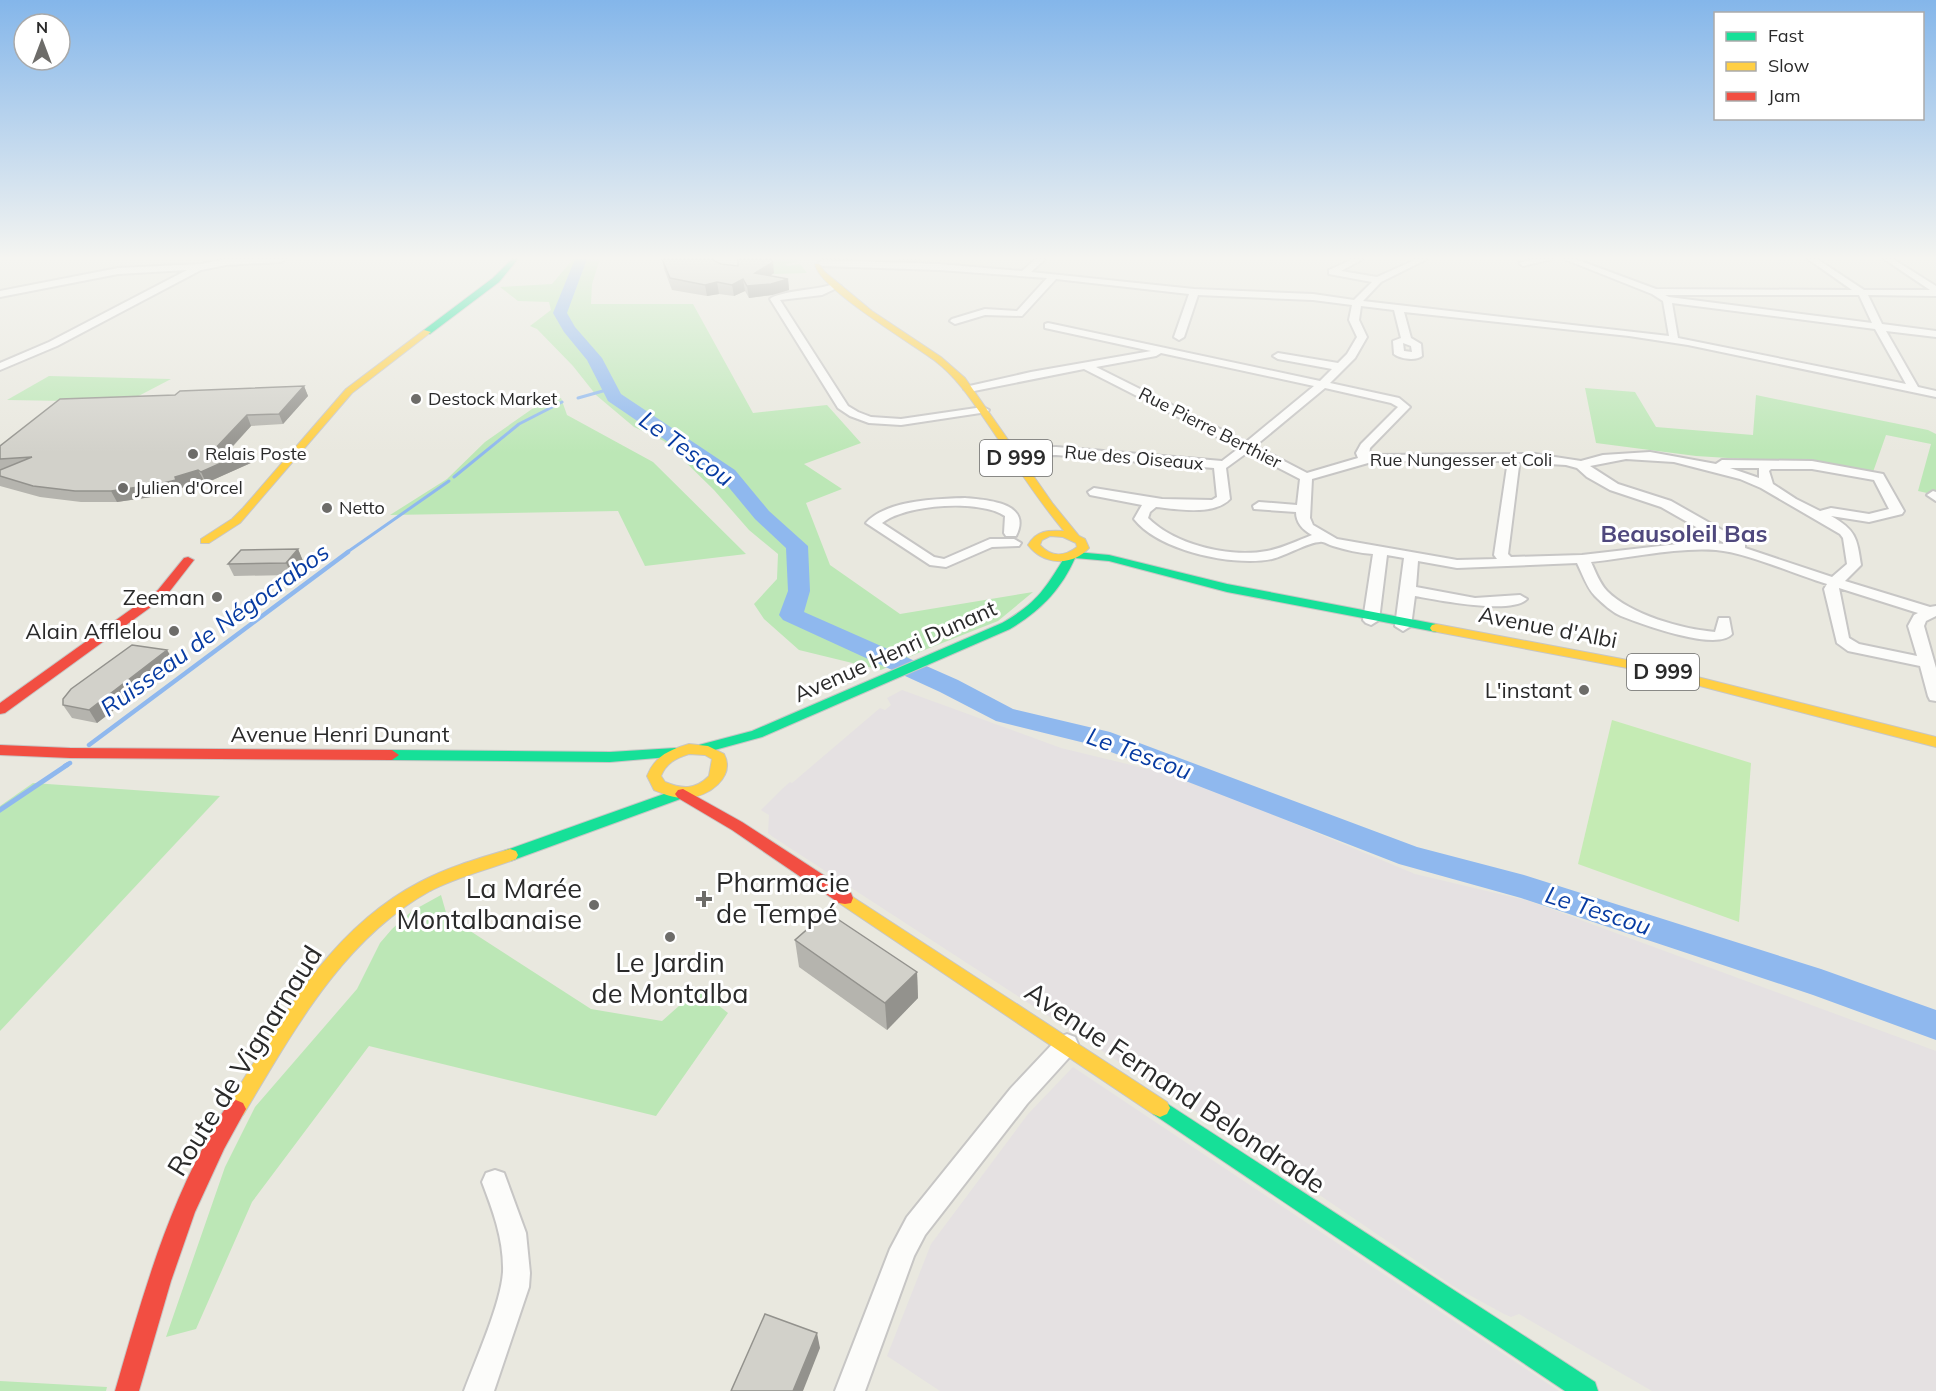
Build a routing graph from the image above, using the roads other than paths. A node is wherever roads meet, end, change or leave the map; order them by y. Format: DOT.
graph roads {
  1 [pos="92,324"];
  2 [pos="438,324"];
  3 [pos="791,324"];
  4 [pos="884,324"];
  5 [pos="1184,324"];
  6 [pos="1356,324"];
  7 [pos="1402,324"];
  8 [pos="1530,324"];
  9 [pos="1672,324"];
  10 [pos="1855,324"];
  11 [pos="1877,324"];
  12 [pos="1048,326"];
  13 [pos="1879,327"];
  14 [pos="1936,334"];
  15 [pos="1179,338"];
  16 [pos="1673,339"];
  17 [pos="1406,340"];
  18 [pos="1165,351"];
  19 [pos="1278,356"];
  20 [pos="1086,366"];
  21 [pos="0,367"];
  22 [pos="1340,367"];
  23 [pos="1322,385"];
  24 [pos="969,389"];
  25 [pos="1914,389"];
  26 [pos="1936,394"];
  27 [pos="983,410"];
  28 [pos="1249,446"];
  29 [pos="1012,452"];
  30 [pos="1505,458"];
  31 [pos="1364,459"];
  32 [pos="1703,463"];
  33 [pos="1581,465"];
  34 [pos="1768,465"];
  35 [pos="1220,467"];
  36 [pos="1306,477"];
  37 [pos="1879,477"];
  38 [pos="1894,481"];
  39 [pos="1767,486"];
  40 [pos="1094,492"];
  41 [pos="1154,502"];
  42 [pos="1049,506"];
  43 [pos="1259,506"];
  44 [pos="1303,509"];
  45 [pos="1818,515"];
  46 [pos="1040,536"];
  47 [pos="1320,537"];
  48 [pos="1724,537"];
  49 [pos="1013,538"];
  50 [pos="1077,538"];
  51 [pos="189,544"];
  52 [pos="1707,546"];
  53 [pos="1381,550"];
  54 [pos="1745,552"];
  55 [pos="200,553"];
  56 [pos="1042,554"];
  57 [pos="1411,555"];
  58 [pos="173,556"];
  59 [pos="1073,556"];
  60 [pos="1582,559"];
  61 [pos="1508,561"];
  62 [pos="1149,568"];
  63 [pos="1835,582"];
  64 [pos="1408,590"];
  65 [pos="1044,599"];
  66 [pos="1521,599"];
  67 [pos="1933,611"];
  68 [pos="1624,612"];
  69 [pos="1371,618"];
  70 [pos="1610,619"];
  71 [pos="1724,621"];
  72 [pos="1403,623"];
  73 [pos="1926,663"];
  74 [pos="1936,696"];
  75 [pos="1,710"];
  76 [pos="757,734"];
  77 [pos="1936,742"];
  78 [pos="700,749"];
  79 [pos="0,750"];
  80 [pos="70,753"];
  81 [pos="675,753"];
  82 [pos="610,757"];
  83 [pos="0,764"];
  84 [pos="720,773"];
  85 [pos="649,784"];
  86 [pos="681,794"];
  87 [pos="619,814"];
  88 [pos="737,826"];
  89 [pos="1067,1044"];
  90 [pos="495,1182"];
  91 [pos="127,1391"];
  92 [pos="479,1391"];
  93 [pos="850,1391"];
  94 [pos="1586,1391"];
  1 -- 21 [label="street"];
  2 -- 55 [label="main road"];
  3 -- 27 [label="street"];
  4 -- 24 [label="main road, D 999"];
  5 -- 15 [label="street"];
  6 -- 22 [label="street, Rue des Oiseaux"];
  7 -- 17 [label="street"];
  8 -- 16 [label="street"];
  9 -- 16 [label="street"];
  10 -- 13 [label="street"];
  11 -- 13 [label="street"];
  12 -- 18 [label="street"];
  13 -- 14 [label="street"];
  13 -- 25 [label="street"];
  16 -- 25 [label="street"];
  18 -- 20 [label="street"];
  18 -- 23 [label="street"];
  19 -- 22 [label="street"];
  20 -- 24 [label="street"];
  20 -- 28 [label="street, Rue Pierre Berthier"];
  22 -- 23 [label="street, Rue des Oiseaux"];
  23 -- 28 [label="street, Rue des Oiseaux"];
  23 -- 31 [label="street"];
  24 -- 27 [label="main road, D 999"];
  25 -- 26 [label="street"];
  27 -- 29 [label="main road, D 999"];
  28 -- 35 [label="street, Rue des Oiseaux"];
  28 -- 36 [label="street, Rue Pierre Berthier"];
  29 -- 35 [label="street, Rue des Oiseaux"];
  29 -- 42 [label="main road, D 999"];
  30 -- 31 [label="street, Rue Nungesser et Coli"];
  30 -- 33 [label="street, Rue Nungesser et Coli"];
  30 -- 61 [label="street"];
  31 -- 36 [label="street, Rue Nungesser et Coli"];
  32 -- 33 [label="street"];
  32 -- 34 [label="street"];
  32 -- 39 [label="street"];
  33 -- 48 [label="street"];
  34 -- 37 [label="street"];
  34 -- 39 [label="street"];
  35 -- 41 [label="street, Rue des Oiseaux"];
  36 -- 44 [label="street, Rue Pierre Berthier"];
  37 -- 38 [label="street"];
  37 -- 45 [label="street"];
  39 -- 45 [label="street"];
  40 -- 41 [label="street, Rue des Oiseaux"];
  41 -- 47 [label="street"];
  42 -- 46 [label="main road, D 999"];
  42 -- 50 [label="main road, D 999"];
  43 -- 44 [label="street"];
  44 -- 47 [label="street"];
  45 -- 63 [label="street"];
  46 -- 49 [label="street"];
  46 -- 50 [label="main road"];
  46 -- 56 [label="main road"];
  47 -- 53 [label="street"];
  48 -- 52 [label="street"];
  48 -- 54 [label="street"];
  49 -- 49 [label="street"];
  49 -- 56 [label="street"];
  50 -- 59 [label="main road, Avenue Henri Dunant"];
  50 -- 62 [label="main road, Avenue d'Albi / D 999"];
  51 -- 55 [label="main road"];
  52 -- 54 [label="street"];
  52 -- 60 [label="street"];
  53 -- 57 [label="street"];
  53 -- 69 [label="street"];
  54 -- 63 [label="street"];
  55 -- 58 [label="main road"];
  55 -- 75 [label="main road"];
  56 -- 59 [label="main road, Avenue d'Albi"];
  56 -- 65 [label="main road"];
  57 -- 61 [label="street"];
  57 -- 64 [label="street"];
  59 -- 62 [label="main road, Avenue d'Albi / D 999"];
  59 -- 65 [label="main road, Avenue Henri Dunant"];
  60 -- 61 [label="street"];
  60 -- 68 [label="street"];
  62 -- 69 [label="main road, Avenue d'Albi / D 999"];
  63 -- 67 [label="street"];
  63 -- 73 [label="street"];
  64 -- 66 [label="street"];
  64 -- 72 [label="street"];
  65 -- 76 [label="main road, Avenue Henri Dunant"];
  67 -- 73 [label="street"];
  68 -- 70 [label="street"];
  68 -- 71 [label="street"];
  69 -- 72 [label="main road, Avenue d'Albi / D 999"];
  72 -- 77 [label="main road, Avenue d'Albi / D 999"];
  73 -- 74 [label="street"];
  76 -- 78 [label="main road, Avenue Henri Dunant"];
  76 -- 84 [label="main road, Avenue Henri Dunant"];
  78 -- 81 [label="main road, Avenue Henri Dunant"];
  78 -- 84 [label="main road"];
  79 -- 80 [label="main road, Avenue Henri Dunant"];
  80 -- 82 [label="main road, Avenue Henri Dunant"];
  80 -- 83 [label="main road, Avenue Henri Dunant"];
  81 -- 82 [label="main road, Avenue Henri Dunant"];
  81 -- 85 [label="main road, Route de Vignarnaud"];
  82 -- 85 [label="main road, Avenue Henri Dunant"];
  84 -- 86 [label="main road, Avenue Henri Dunant"];
  84 -- 88 [label="main road, Avenue Fernand Belondrade"];
  85 -- 86 [label="main road, Avenue Henri Dunant"];
  85 -- 87 [label="main road, Route de Vignarnaud"];
  86 -- 87 [label="main road, Route de Vignarnaud"];
  86 -- 88 [label="main road, Avenue Fernand Belondrade"];
  87 -- 91 [label="main road, Route de Vignarnaud"];
  88 -- 89 [label="main road, Avenue Fernand Belondrade"];
  89 -- 93 [label="street"];
  89 -- 94 [label="main road, Avenue Fernand Belondrade"];
  90 -- 92 [label="street"];
}
